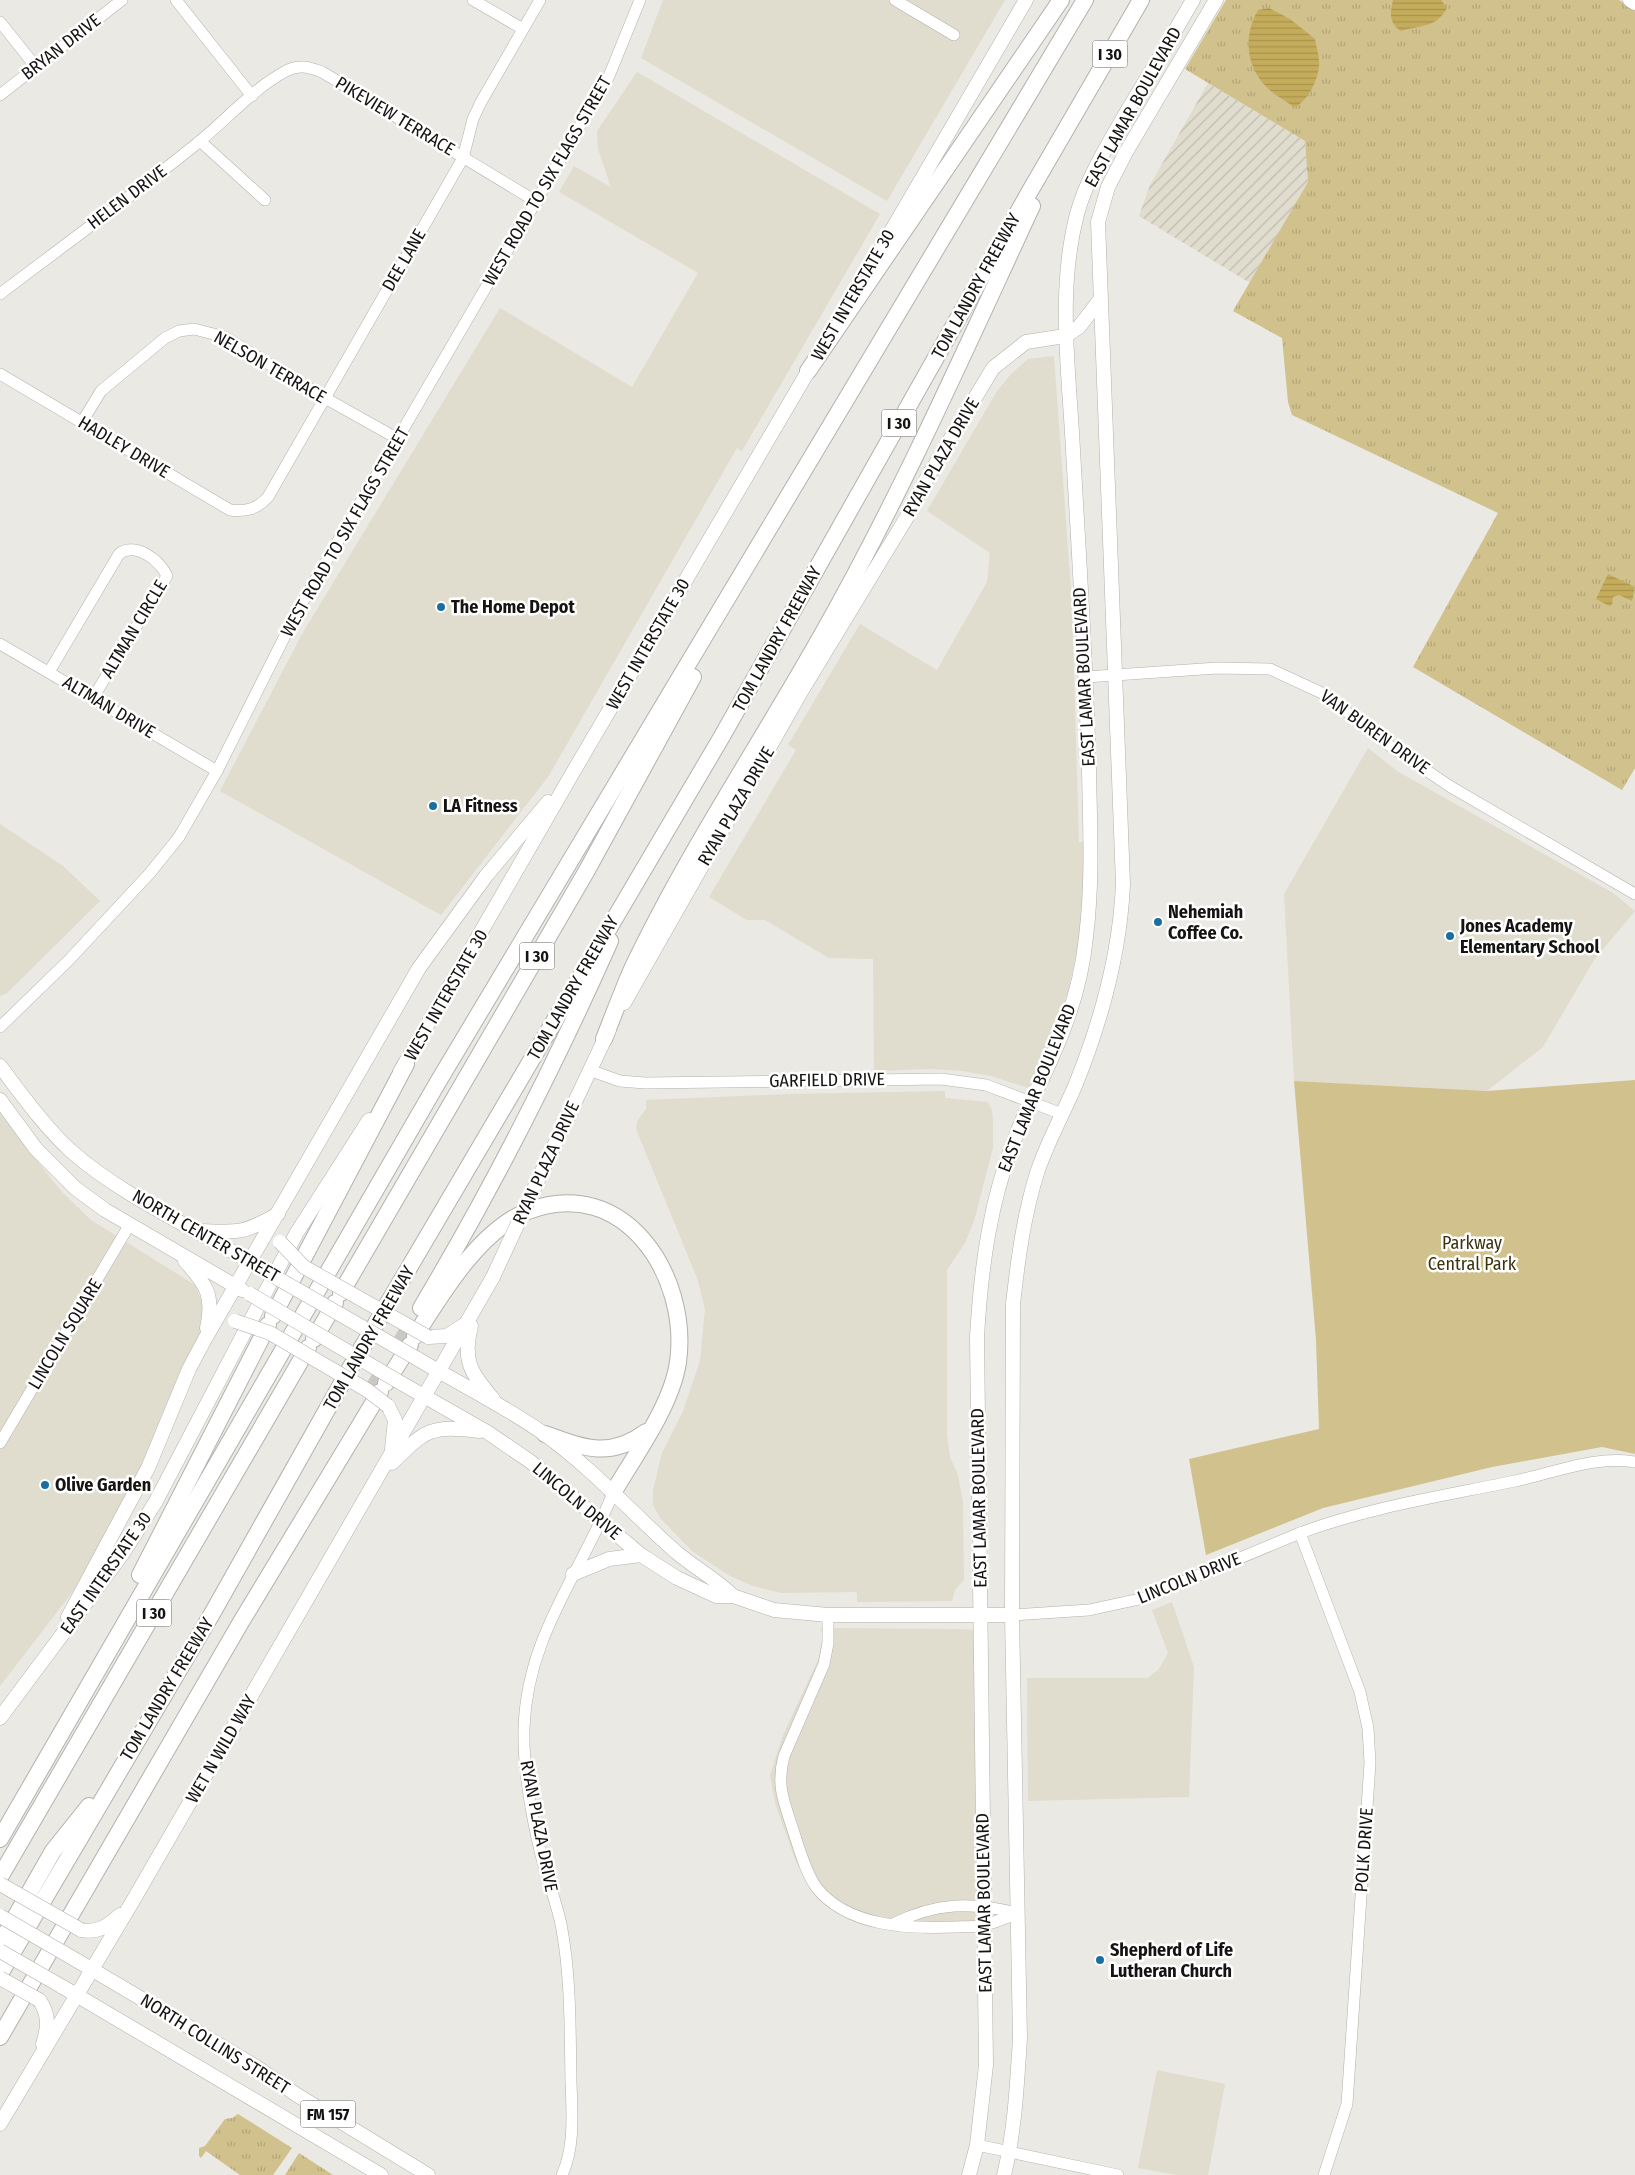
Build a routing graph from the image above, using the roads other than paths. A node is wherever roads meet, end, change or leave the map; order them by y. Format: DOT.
graph roads {
  1 [pos="122,0"];
  2 [pos="176,0"];
  3 [pos="473,0"];
  4 [pos="540,0"];
  5 [pos="640,0"];
  6 [pos="895,0"];
  7 [pos="1026,0"];
  8 [pos="1061,0"];
  9 [pos="1085,0"];
  10 [pos="1141,0"];
  11 [pos="1193,0"];
  12 [pos="1216,0"];
  13 [pos="1630,0"];
  14 [pos="1635,3"];
  15 [pos="0,22"];
  16 [pos="522,29"];
  17 [pos="954,36"];
  18 [pos="36,67"];
  19 [pos="0,95"];
  20 [pos="252,96"];
  21 [pos="1078,109"];
  22 [pos="200,141"];
  23 [pos="463,158"];
  24 [pos="265,200"];
  25 [pos="536,202"];
  26 [pos="0,294"];
  27 [pos="1100,301"];
  28 [pos="1065,336"];
  29 [pos="808,371"];
  30 [pos="0,374"];
  31 [pos="325,398"];
  32 [pos="82,422"];
  33 [pos="398,439"];
  34 [pos="251,510"];
  35 [pos="719,612"];
  36 [pos="0,644"];
  37 [pos="49,672"];
  38 [pos="1117,675"];
  39 [pos="1086,677"];
  40 [pos="93,698"];
  41 [pos="217,771"];
  42 [pos="572,774"];
  43 [pos="645,867"];
  44 [pos="1635,893"];
  45 [pos="0,1027"];
  46 [pos="604,1039"];
  47 [pos="406,1064"];
  48 [pos="0,1066"];
  49 [pos="589,1070"];
  50 [pos="0,1100"];
  51 [pos="1030,1102"];
  52 [pos="1062,1114"];
  53 [pos="278,1214"];
  54 [pos="130,1224"];
  55 [pos="197,1231"];
  56 [pos="174,1249"];
  57 [pos="250,1262"];
  58 [pos="235,1286"];
  59 [pos="268,1287"];
  60 [pos="471,1317"];
  61 [pos="208,1333"];
  62 [pos="413,1341"];
  63 [pos="439,1372"];
  64 [pos="384,1388"];
  65 [pos="424,1396"];
  66 [pos="500,1407"];
  67 [pos="650,1429"];
  68 [pos="487,1432"];
  69 [pos="545,1434"];
  70 [pos="0,1443"];
  71 [pos="392,1452"];
  72 [pos="1635,1462"];
  73 [pos="377,1478"];
  74 [pos="613,1494"];
  75 [pos="601,1522"];
  76 [pos="1300,1533"];
  77 [pos="641,1555"];
  78 [pos="573,1574"];
  79 [pos="733,1596"];
  80 [pos="828,1615"];
  81 [pos="981,1615"];
  82 [pos="1012,1615"];
  83 [pos="42,1663"];
  84 [pos="0,1718"];
  85 [pos="42,1766"];
  86 [pos="113,1781"];
  87 [pos="0,1839"];
  88 [pos="0,1877"];
  89 [pos="0,1884"];
  90 [pos="134,1898"];
  91 [pos="984,1905"];
  92 [pos="1018,1914"];
  93 [pos="0,1916"];
  94 [pos="893,1924"];
  95 [pos="984,1926"];
  96 [pos="0,1944"];
  97 [pos="0,1951"];
  98 [pos="44,1962"];
  99 [pos="92,1970"];
  100 [pos="0,1974"];
  101 [pos="0,1978"];
  102 [pos="77,1996"];
  103 [pos="0,2037"];
  104 [pos="0,2053"];
  105 [pos="37,2062"];
  106 [pos="0,2124"];
  107 [pos="977,2145"];
  108 [pos="1010,2152"];
  109 [pos="381,2175"];
  110 [pos="428,2175"];
  111 [pos="562,2175"];
  112 [pos="970,2175"];
  113 [pos="1004,2175"];
  114 [pos="1118,2175"];
  115 [pos="1324,2175"];
  1 -- 18 [label="street, BRYAN DRIVE"];
  2 -- 20 [label="street"];
  3 -- 16 [label="street"];
  4 -- 16 [label="street, DEE LANE"];
  5 -- 25 [label="street, WEST ROAD TO SIX FLAGS STREET"];
  6 -- 17 [label="street"];
  7 -- 29 [label="main road, WEST INTERSTATE 30"];
  8 -- 29 [label="highway"];
  9 -- 35 [label="highway, I 30"];
  10 -- 21 [label="highway, TOM LANDRY FREEWAY / I 30"];
  11 -- 28 [label="main road, EAST LAMAR BOULEVARD"];
  12 -- 27 [label="main road, EAST LAMAR BOULEVARD"];
  13 -- 14 [label="main road"];
  15 -- 18 [label="street"];
  16 -- 23 [label="street, DEE LANE"];
  18 -- 19 [label="street, BRYAN DRIVE"];
  20 -- 22 [label="street, HELEN DRIVE"];
  20 -- 23 [label="street, PIKEVIEW TERRACE"];
  21 -- 43 [label="highway, TOM LANDRY FREEWAY / I 30"];
  21 -- 46 [label="highway"];
  22 -- 24 [label="street"];
  22 -- 26 [label="street, HELEN DRIVE"];
  23 -- 25 [label="street, PIKEVIEW TERRACE"];
  23 -- 31 [label="street, DEE LANE"];
  25 -- 33 [label="street, WEST ROAD TO SIX FLAGS STREET"];
  27 -- 28 [label="main road"];
  27 -- 38 [label="main road, EAST LAMAR BOULEVARD"];
  28 -- 39 [label="main road, EAST LAMAR BOULEVARD"];
  28 -- 46 [label="main road, RYAN PLAZA DRIVE"];
  29 -- 42 [label="main road, WEST INTERSTATE 30"];
  30 -- 32 [label="street, HADLEY DRIVE"];
  31 -- 32 [label="street, NELSON TERRACE"];
  31 -- 33 [label="street, NELSON TERRACE"];
  31 -- 34 [label="street, DEE LANE"];
  32 -- 34 [label="street, HADLEY DRIVE"];
  33 -- 41 [label="street, WEST ROAD TO SIX FLAGS STREET"];
  35 -- 85 [label="highway, I 30"];
  35 -- 88 [label="highway, I 30"];
  36 -- 37 [label="street, ALTMAN DRIVE"];
  37 -- 40 [label="street, ALTMAN DRIVE"];
  37 -- 40 [label="street, ALTMAN CIRCLE"];
  38 -- 39 [label="street, VAN BUREN DRIVE"];
  38 -- 44 [label="street, VAN BUREN DRIVE"];
  38 -- 52 [label="main road, EAST LAMAR BOULEVARD"];
  39 -- 51 [label="main road, EAST LAMAR BOULEVARD"];
  40 -- 41 [label="street, ALTMAN DRIVE"];
  41 -- 45 [label="street, WEST ROAD TO SIX FLAGS STREET"];
  42 -- 47 [label="main road, WEST INTERSTATE 30"];
  42 -- 53 [label="main road"];
  43 -- 62 [label="highway"];
  43 -- 86 [label="highway, TOM LANDRY FREEWAY / I 30"];
  46 -- 49 [label="main road, RYAN PLAZA DRIVE"];
  47 -- 59 [label="main road, WEST INTERSTATE 30"];
  47 -- 85 [label="highway"];
  48 -- 55 [label="main road, NORTH CENTER STREET"];
  49 -- 51 [label="street, GARFIELD DRIVE"];
  49 -- 60 [label="main road, RYAN PLAZA DRIVE, bridge"];
  50 -- 54 [label="main road, NORTH CENTER STREET"];
  51 -- 52 [label="street, GARFIELD DRIVE"];
  51 -- 81 [label="main road, EAST LAMAR BOULEVARD"];
  52 -- 82 [label="main road, EAST LAMAR BOULEVARD"];
  53 -- 55 [label="main road"];
  53 -- 57 [label="main road"];
  53 -- 62 [label="main road, bridge"];
  54 -- 56 [label="main road, NORTH CENTER STREET"];
  54 -- 70 [label="street, LINCOLN SQUARE"];
  55 -- 57 [label="main road, NORTH CENTER STREET"];
  56 -- 58 [label="main road, NORTH CENTER STREET"];
  56 -- 61 [label="main road"];
  57 -- 58 [label="main road"];
  57 -- 62 [label="main road, NORTH CENTER STREET, bridge"];
  58 -- 61 [label="main road"];
  58 -- 64 [label="main road, NORTH CENTER STREET, bridge"];
  59 -- 83 [label="main road, EAST INTERSTATE 30"];
  60 -- 62 [label="main road"];
  60 -- 63 [label="main road, RYAN PLAZA DRIVE"];
  60 -- 66 [label="main road"];
  61 -- 64 [label="main road, bridge"];
  61 -- 83 [label="main road"];
  62 -- 63 [label="main road, NORTH CENTER STREET"];
  62 -- 64 [label="highway"];
  62 -- 67 [label="highway"];
  63 -- 65 [label="main road, WET N WILD WAY"];
  63 -- 66 [label="main road, LINCOLN DRIVE"];
  64 -- 65 [label="main road, NORTH CENTER STREET"];
  64 -- 71 [label="main road"];
  64 -- 98 [label="highway"];
  65 -- 68 [label="main road, LINCOLN DRIVE"];
  65 -- 71 [label="main road, WET N WILD WAY"];
  66 -- 69 [label="main road, LINCOLN DRIVE"];
  67 -- 69 [label="highway"];
  67 -- 74 [label="highway"];
  68 -- 73 [label="main road"];
  68 -- 75 [label="main road, LINCOLN DRIVE"];
  69 -- 74 [label="main road, LINCOLN DRIVE"];
  71 -- 73 [label="main road, WET N WILD WAY"];
  72 -- 76 [label="street, LINCOLN DRIVE"];
  73 -- 90 [label="main road, WET N WILD WAY"];
  74 -- 75 [label="street, RYAN PLAZA DRIVE"];
  74 -- 79 [label="main road, LINCOLN DRIVE"];
  75 -- 77 [label="main road, LINCOLN DRIVE"];
  75 -- 78 [label="street, RYAN PLAZA DRIVE"];
  76 -- 82 [label="street, LINCOLN DRIVE"];
  76 -- 115 [label="street, POLK DRIVE"];
  77 -- 78 [label="main road"];
  77 -- 79 [label="main road, LINCOLN DRIVE"];
  78 -- 111 [label="street, RYAN PLAZA DRIVE"];
  79 -- 80 [label="main road, LINCOLN DRIVE"];
  80 -- 81 [label="main road, LINCOLN DRIVE"];
  80 -- 94 [label="street"];
  81 -- 82 [label="main road, LINCOLN DRIVE"];
  81 -- 91 [label="main road, EAST LAMAR BOULEVARD"];
  82 -- 92 [label="main road, EAST LAMAR BOULEVARD"];
  83 -- 84 [label="main road, EAST INTERSTATE 30"];
  85 -- 87 [label="highway, I 30"];
  86 -- 96 [label="highway"];
  86 -- 100 [label="highway, TOM LANDRY FREEWAY / I 30"];
  89 -- 90 [label="main road, bridge"];
  90 -- 99 [label="main road, WET N WILD WAY"];
  91 -- 92 [label="street"];
  91 -- 94 [label="street"];
  91 -- 95 [label="main road, EAST LAMAR BOULEVARD"];
  92 -- 95 [label="street"];
  92 -- 108 [label="main road, EAST LAMAR BOULEVARD"];
  93 -- 99 [label="main road, NORTH COLLINS STREET / FM 157, bridge"];
  94 -- 95 [label="street"];
  95 -- 107 [label="main road, EAST LAMAR BOULEVARD"];
  97 -- 102 [label="main road, NORTH COLLINS STREET / FM 157, bridge"];
  98 -- 103 [label="highway"];
  98 -- 104 [label="highway"];
  99 -- 102 [label="main road, WET N WILD WAY"];
  99 -- 110 [label="main road, NORTH COLLINS STREET / FM 157"];
  101 -- 105 [label="main road, bridge"];
  102 -- 105 [label="main road, WET N WILD WAY"];
  102 -- 109 [label="main road, NORTH COLLINS STREET / FM 157"];
  105 -- 106 [label="main road, WET N WILD WAY"];
  107 -- 108 [label="street"];
  107 -- 112 [label="main road, EAST LAMAR BOULEVARD"];
  108 -- 113 [label="main road, EAST LAMAR BOULEVARD"];
  108 -- 114 [label="street"];
}
